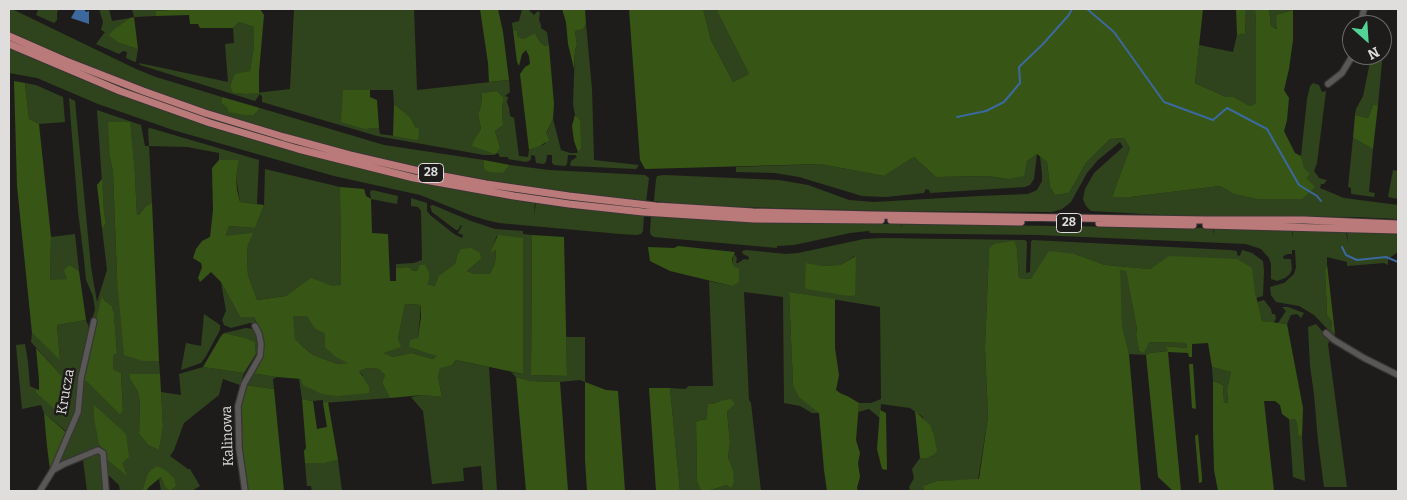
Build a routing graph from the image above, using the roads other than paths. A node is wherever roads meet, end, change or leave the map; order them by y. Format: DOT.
graph roads {
  1 [pos="9,36"];
  2 [pos="9,44"];
  3 [pos="1348,65"];
  4 [pos="1328,84"];
  5 [pos="1398,224"];
  6 [pos="1398,230"];
  7 [pos="94,321"];
  8 [pos="254,326"];
  9 [pos="1326,333"];
  10 [pos="1398,375"];
  11 [pos="53,470"];
  12 [pos="40,491"];
  13 [pos="106,491"];
  14 [pos="245,491"];
  1 -- 5 [label="main road, 28"];
  2 -- 6 [label="main road, 28"];
  3 -- 4 [label="street"];
  7 -- 11 [label="street, Krucza"];
  8 -- 14 [label="street, Kalinowa"];
  9 -- 10 [label="street"];
  11 -- 12 [label="street, Krucza"];
  11 -- 13 [label="street"];
}
